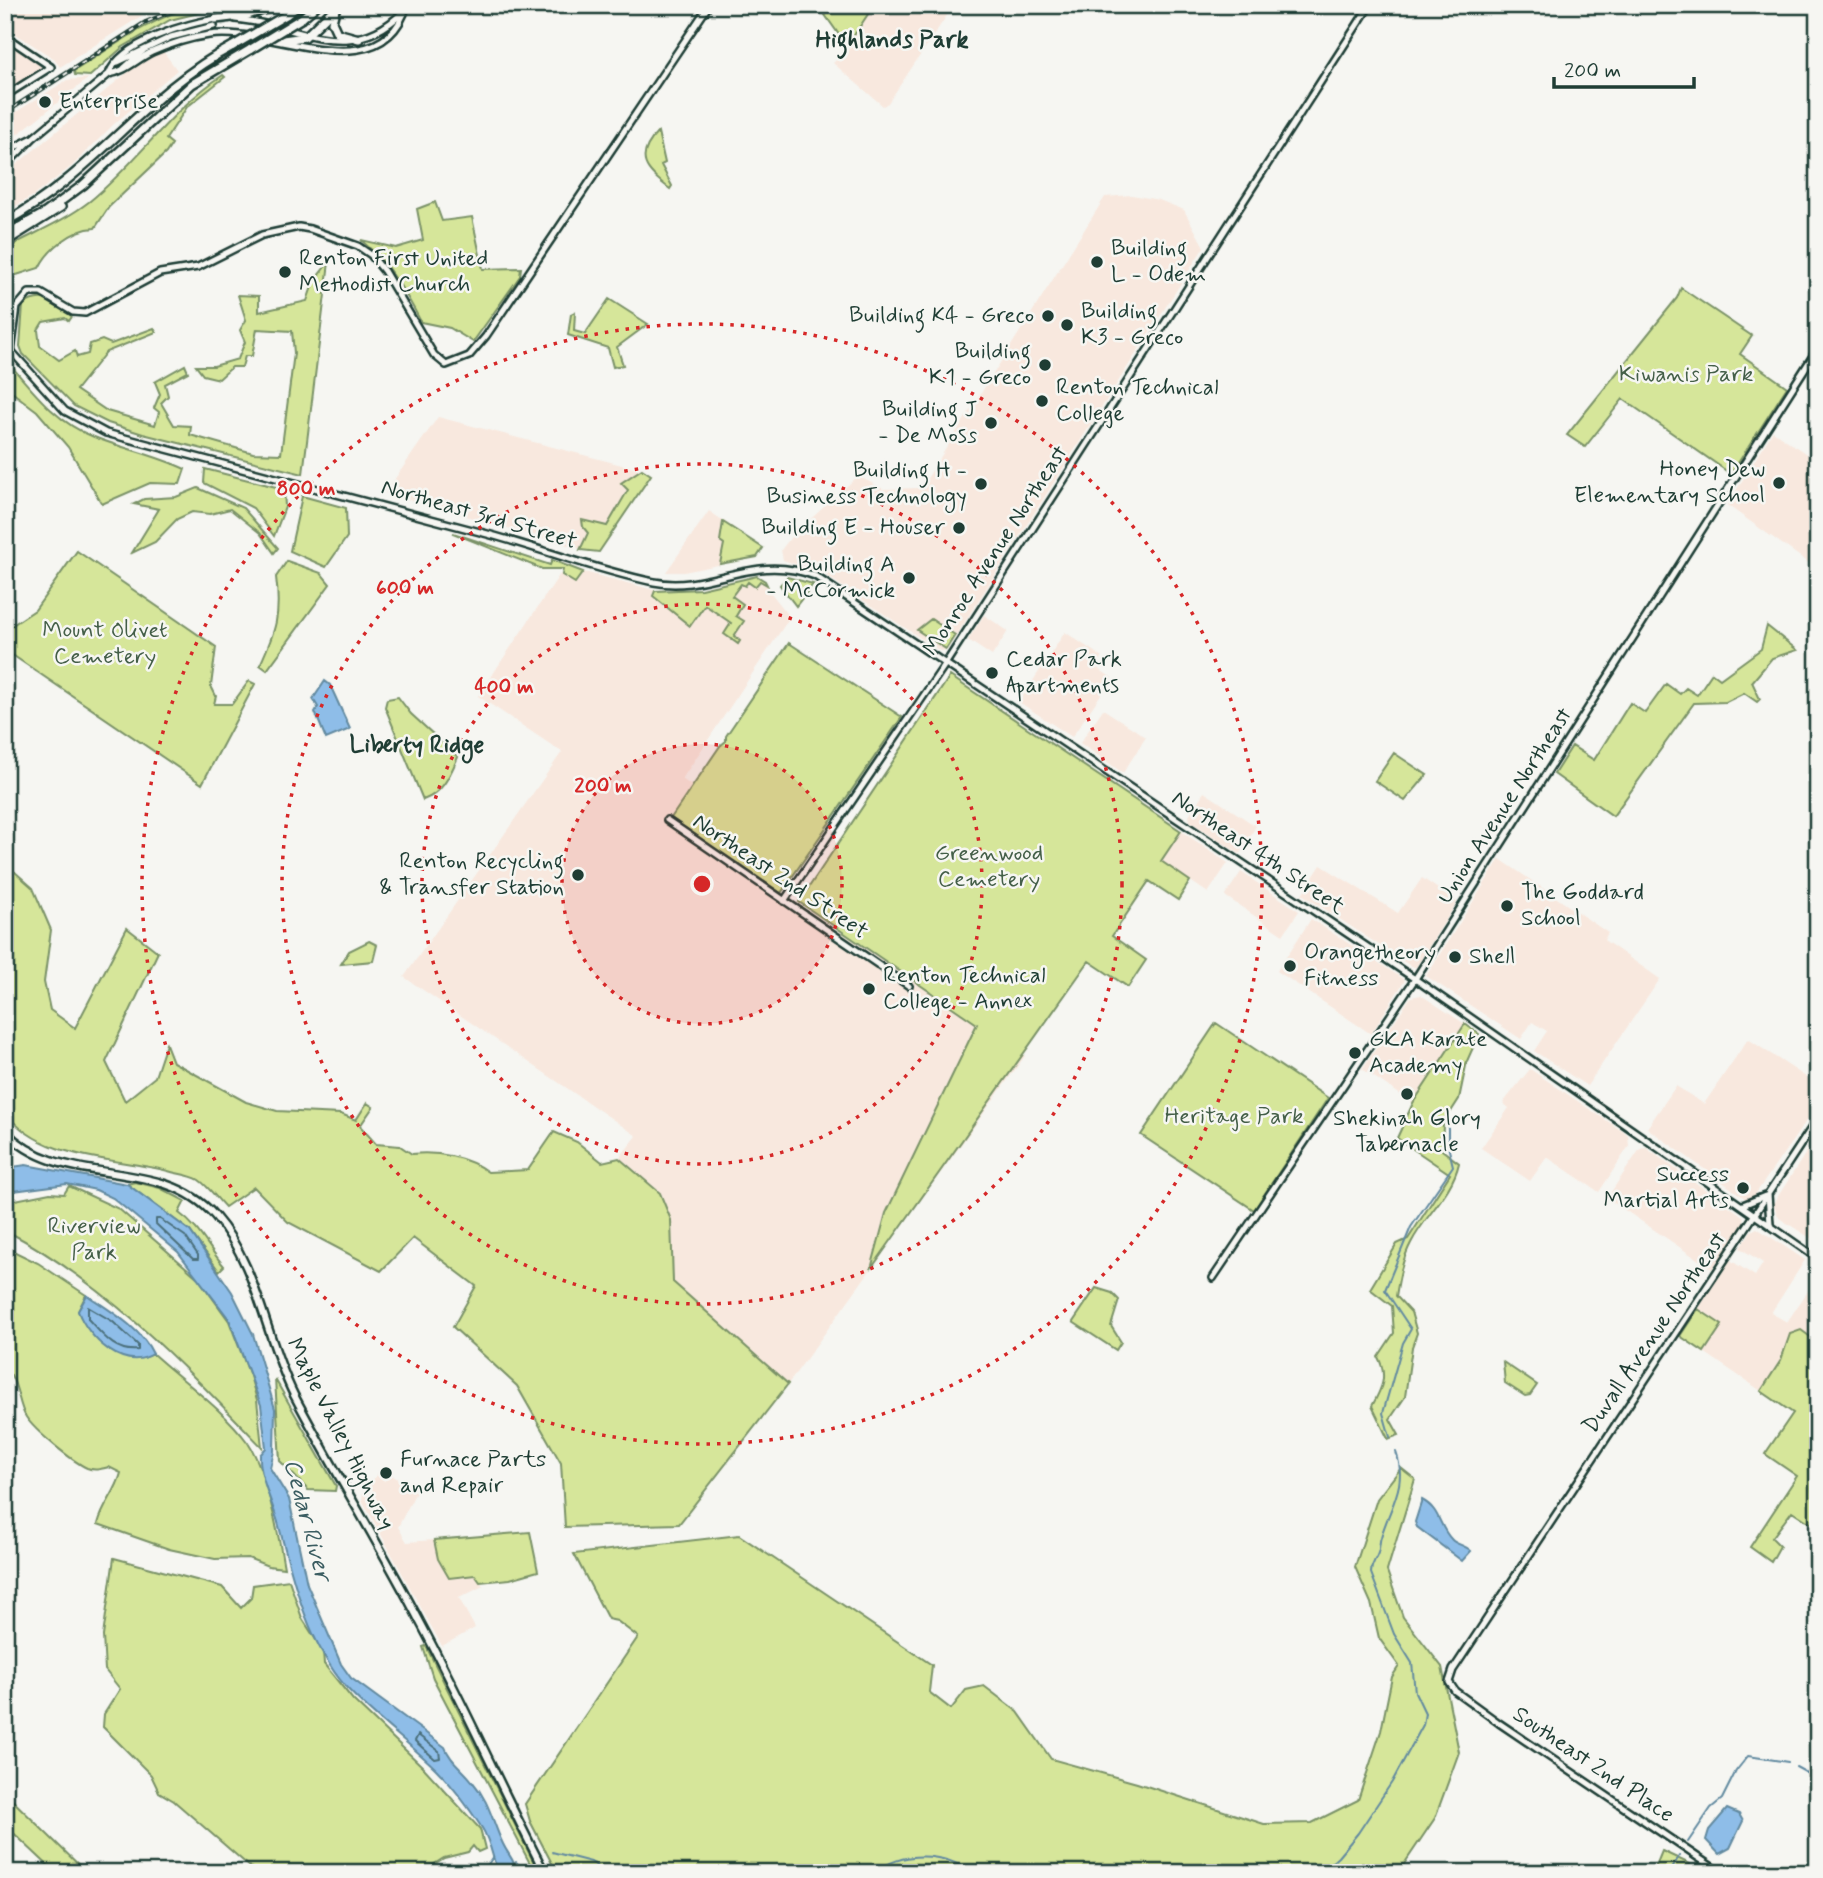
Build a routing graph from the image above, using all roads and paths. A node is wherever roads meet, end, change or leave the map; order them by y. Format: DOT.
graph roads {
  1 [pos="276,5"];
  2 [pos="300,5"];
  3 [pos="317,5"];
  4 [pos="338,5"];
  5 [pos="709,5"];
  6 [pos="1370,5"];
  7 [pos="406,8"];
  8 [pos="241,20"];
  9 [pos="215,23"];
  10 [pos="240,34"];
  11 [pos="309,34"];
  12 [pos="5,36"];
  13 [pos="359,39"];
  14 [pos="283,40"];
  15 [pos="151,45"];
  16 [pos="112,65"];
  17 [pos="118,73"];
  18 [pos="109,74"];
  19 [pos="5,96"];
  20 [pos="33,138"];
  21 [pos="5,152"];
  22 [pos="5,166"];
  23 [pos="83,185"];
  24 [pos="5,222"];
  25 [pos="5,235"];
  26 [pos="5,242"];
  27 [pos="5,344"];
  28 [pos="1818,348"];
  29 [pos="11,352"];
  30 [pos="774,567"];
  31 [pos="946,663"];
  32 [pos="667,820"];
  33 [pos="784,901"];
  34 [pos="1415,979"];
  35 [pos="909,986"];
  36 [pos="1818,1118"];
  37 [pos="5,1131"];
  38 [pos="1768,1194"];
  39 [pos="1743,1205"];
  40 [pos="1755,1214"];
  41 [pos="1770,1224"];
  42 [pos="1818,1259"];
  43 [pos="1213,1278"];
  44 [pos="1449,1682"];
  45 [pos="545,1873"];
  46 [pos="1721,1873"];
  1 -- 9 [label="highway"];
  2 -- 24 [label="highway, bridge"];
  3 -- 23 [label="highway, bridge"];
  4 -- 11 [label="highway"];
  4 -- 13 [label="highway"];
  5 -- 29 [label="street"];
  6 -- 31 [label="street, Monroe Avenue Northeast"];
  7 -- 13 [label="street"];
  7 -- 14 [label="street"];
  8 -- 9 [label="street"];
  8 -- 10 [label="street"];
  8 -- 11 [label="street"];
  9 -- 15 [label="street"];
  9 -- 16 [label="street"];
  10 -- 14 [label="street"];
  10 -- 17 [label="street"];
  11 -- 13 [label="street"];
  11 -- 14 [label="highway"];
  12 -- 19 [label="street"];
  15 -- 16 [label="street"];
  15 -- 17 [label="street"];
  16 -- 18 [label="street"];
  17 -- 18 [label="street"];
  18 -- 20 [label="street"];
  20 -- 21 [label="street"];
  20 -- 22 [label="street"];
  23 -- 25 [label="highway"];
  23 -- 26 [label="highway"];
  27 -- 29 [label="street, Northeast 3rd Street"];
  28 -- 34 [label="street, Union Avenue Northeast"];
  29 -- 30 [label="street, Northeast 3rd Street"];
  30 -- 31 [label="street, Northeast 4th Street"];
  31 -- 33 [label="street, Monroe Avenue Northeast"];
  31 -- 34 [label="street, Northeast 4th Street"];
  32 -- 33 [label="street, Northeast 2nd Street"];
  33 -- 35 [label="street, Northeast 2nd Street"];
  34 -- 39 [label="street, Northeast 4th Street"];
  34 -- 43 [label="street, Union Avenue Northeast"];
  36 -- 38 [label="street, Duvall Avenue Northeast"];
  37 -- 45 [label="main road, Maple Valley Highway"];
  38 -- 39 [label="street"];
  38 -- 40 [label="street, Duvall Avenue Northeast"];
  38 -- 41 [label="street"];
  39 -- 40 [label="street, Northeast 4th Street"];
  40 -- 41 [label="street, Northeast 4th Street"];
  40 -- 44 [label="street, Duvall Avenue Northeast"];
  41 -- 42 [label="street, Northeast 4th Street"];
  44 -- 46 [label="street, Southeast 2nd Place"];
}
